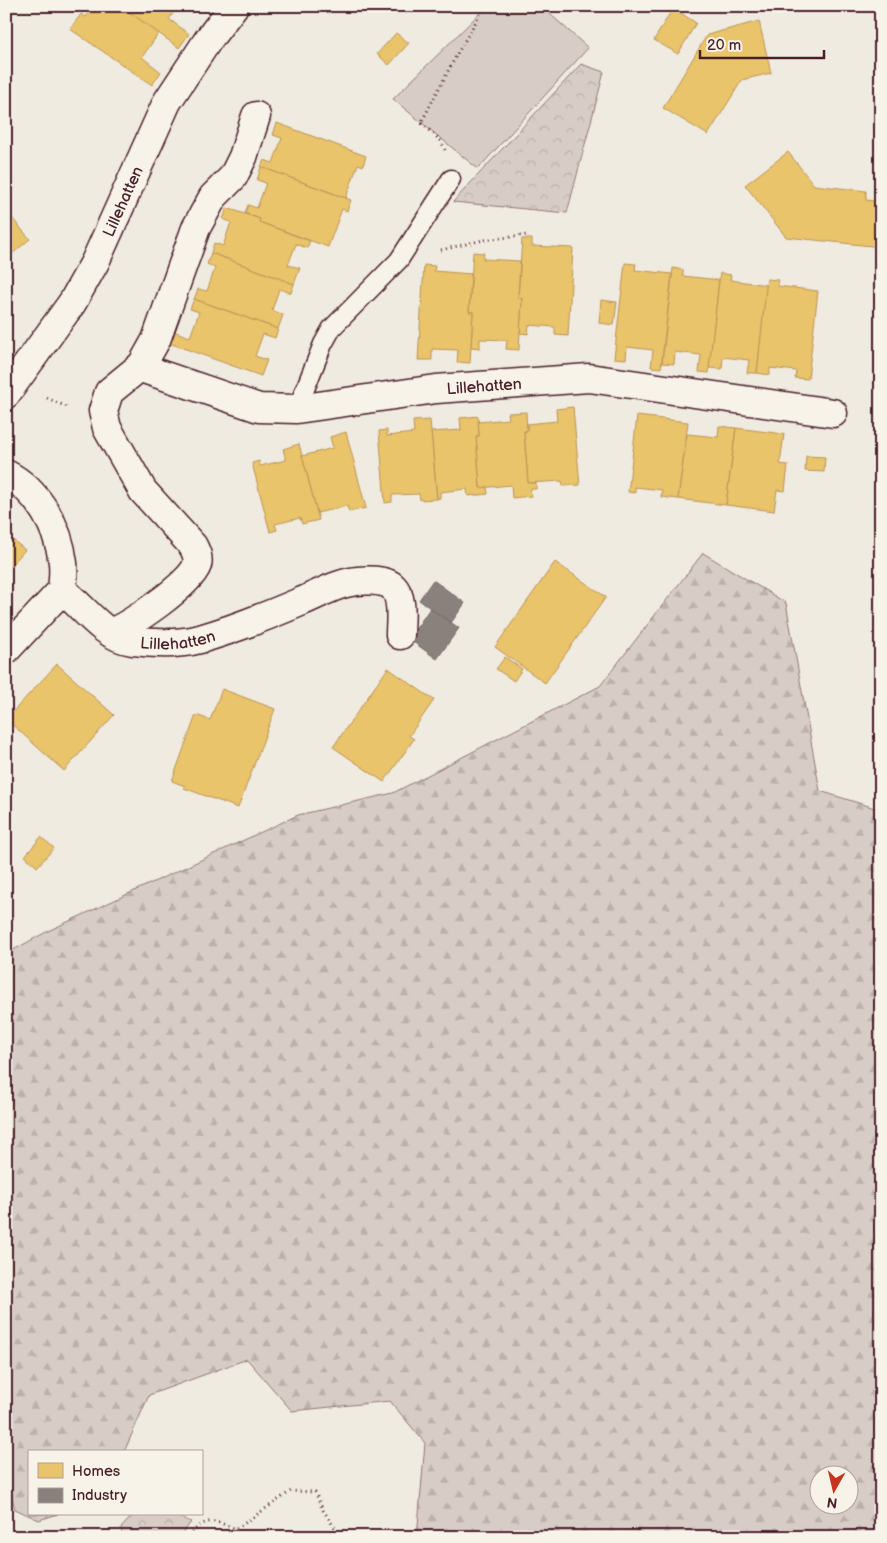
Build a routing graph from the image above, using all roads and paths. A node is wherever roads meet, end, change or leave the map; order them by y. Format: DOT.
graph roads {
  1 [pos="234,6"];
  2 [pos="485,6"];
  3 [pos="256,116"];
  4 [pos="451,180"];
  5 [pos="526,235"];
  6 [pos="399,260"];
  7 [pos="142,365"];
  8 [pos="6,394"];
  9 [pos="297,409"];
  10 [pos="833,412"];
  11 [pos="6,474"];
  12 [pos="62,590"];
  13 [pos="111,633"];
  14 [pos="400,635"];
  15 [pos="6,650"];
  16 [pos="236,1529"];
  17 [pos="189,1537"];
  18 [pos="231,1537"];
  19 [pos="341,1537"];
  1 -- 8 [label="street, Lillehatten"];
  2 -- 4 [label="path"];
  3 -- 7 [label="street, Lillehatten"];
  4 -- 6 [label="lane"];
  5 -- 6 [label="path"];
  6 -- 9 [label="lane"];
  7 -- 9 [label="street, Lillehatten"];
  7 -- 13 [label="street, Lillehatten"];
  9 -- 10 [label="street, Lillehatten"];
  11 -- 12 [label="street"];
  12 -- 13 [label="street, Lillehatten"];
  12 -- 15 [label="street"];
  13 -- 14 [label="street, Lillehatten"];
  16 -- 17 [label="path"];
  16 -- 18 [label="path"];
  16 -- 19 [label="path"];
}
